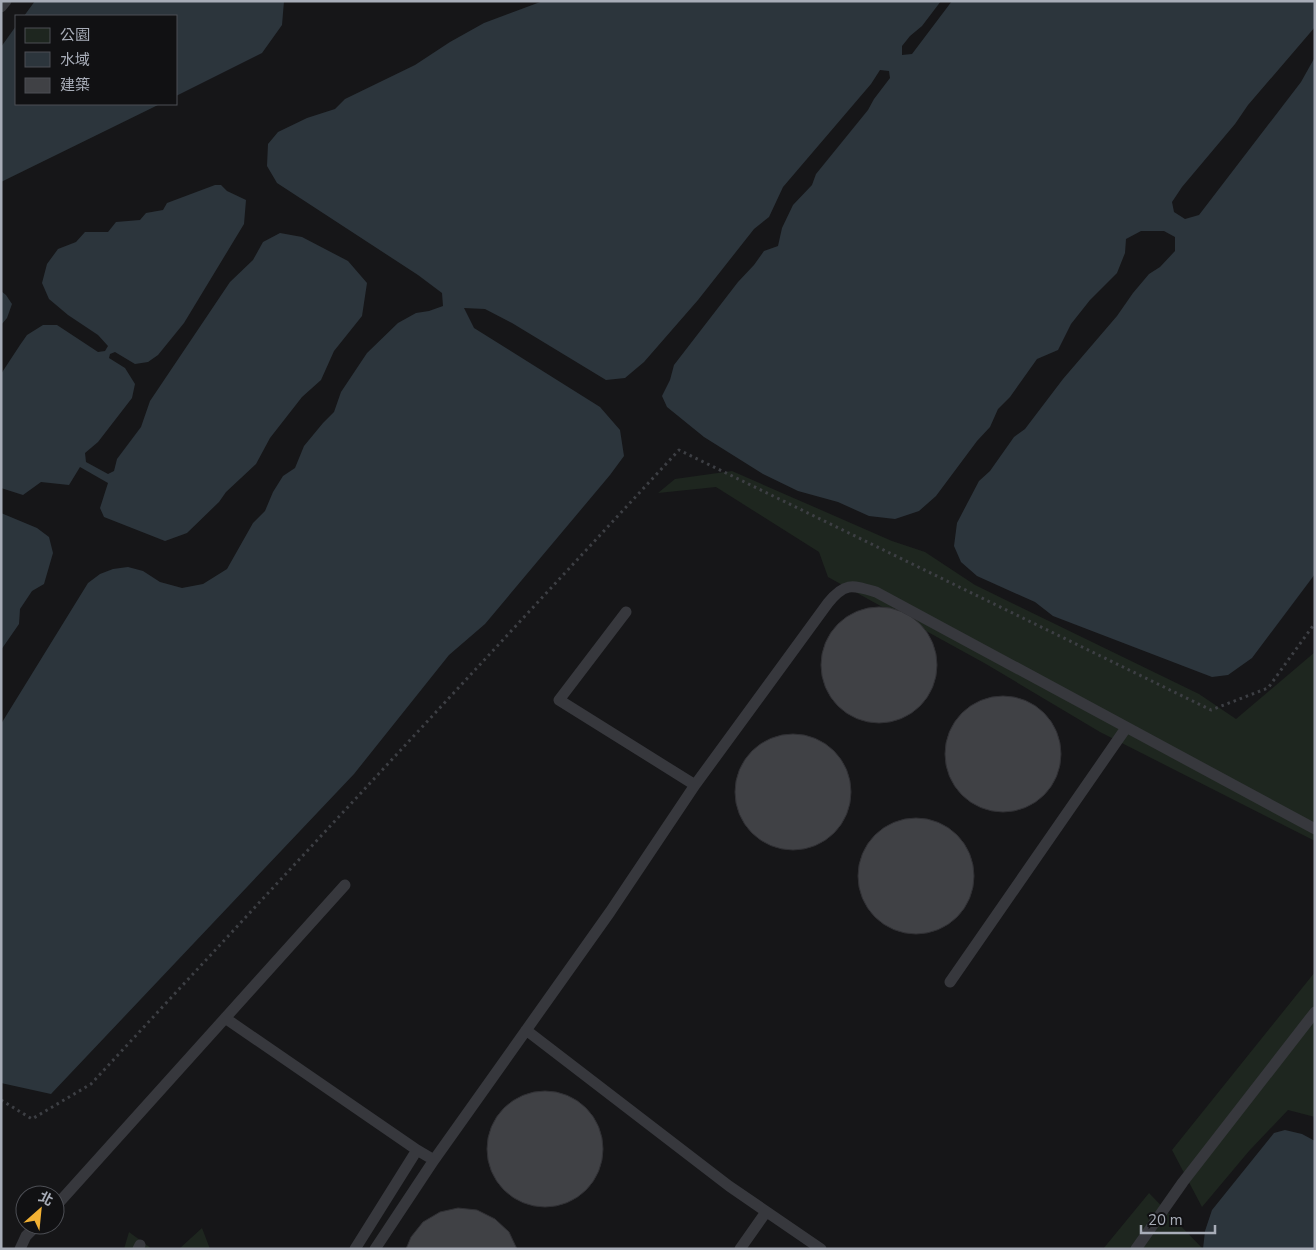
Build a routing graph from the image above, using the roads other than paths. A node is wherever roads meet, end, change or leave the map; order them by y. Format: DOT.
graph roads {
  1 [pos="6,1"];
  2 [pos="1,7"];
  3 [pos="626,612"];
  4 [pos="1126,728"];
  5 [pos="695,785"];
  6 [pos="1315,829"];
  7 [pos="345,884"];
  8 [pos="950,982"];
  9 [pos="1315,1012"];
  10 [pos="225,1018"];
  11 [pos="526,1030"];
  12 [pos="417,1150"];
  13 [pos="434,1160"];
  14 [pos="65,1196"];
  15 [pos="766,1212"];
  16 [pos="27,1235"];
  17 [pos="20,1249"];
  18 [pos="355,1249"];
  19 [pos="375,1249"];
  20 [pos="740,1249"];
  21 [pos="821,1249"];
  22 [pos="1136,1249"];
  1 -- 2 [label="lane"];
  3 -- 5 [label="lane"];
  4 -- 5 [label="lane"];
  4 -- 6 [label="lane"];
  4 -- 8 [label="lane"];
  5 -- 11 [label="lane"];
  7 -- 10 [label="lane"];
  9 -- 22 [label="lane"];
  10 -- 12 [label="lane"];
  10 -- 14 [label="lane"];
  11 -- 13 [label="lane"];
  11 -- 15 [label="lane"];
  12 -- 13 [label="lane"];
  12 -- 18 [label="lane"];
  13 -- 19 [label="lane"];
  15 -- 20 [label="lane"];
  15 -- 21 [label="lane"];
  16 -- 17 [label="lane"];
}
